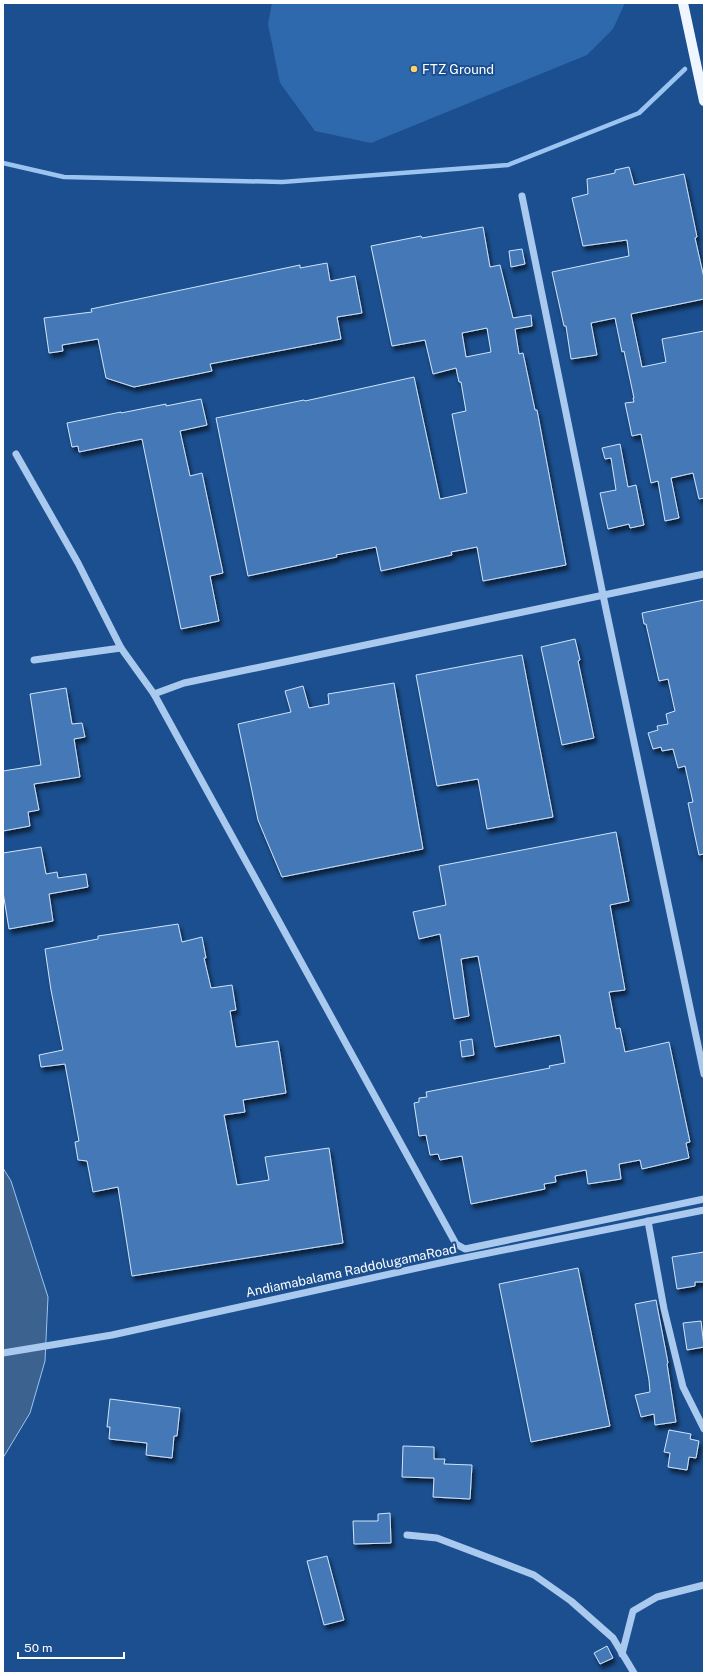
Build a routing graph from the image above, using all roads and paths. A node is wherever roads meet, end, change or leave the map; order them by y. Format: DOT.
graph roads {
  1 [pos="683,3"];
  2 [pos="704,101"];
  3 [pos="522,196"];
  4 [pos="16,454"];
  5 [pos="704,574"];
  6 [pos="603,594"];
  7 [pos="120,648"];
  8 [pos="34,660"];
  9 [pos="154,694"];
  10 [pos="704,1074"];
  11 [pos="704,1199"];
  12 [pos="704,1210"];
  13 [pos="648,1221"];
  14 [pos="3,1352"];
  15 [pos="704,1429"];
  16 [pos="407,1535"];
  17 [pos="704,1586"];
  18 [pos="622,1654"];
  19 [pos="634,1673"];
  1 -- 2 [label="main road"];
  3 -- 6 [label="street"];
  4 -- 7 [label="street"];
  5 -- 6 [label="street"];
  6 -- 9 [label="street"];
  6 -- 10 [label="street"];
  7 -- 8 [label="street"];
  7 -- 9 [label="street"];
  9 -- 11 [label="street"];
  12 -- 13 [label="street, Andiamabalama RaddolugamaRoad"];
  13 -- 14 [label="street, Andiamabalama RaddolugamaRoad"];
  13 -- 15 [label="street"];
  16 -- 18 [label="street"];
  17 -- 18 [label="street"];
  18 -- 19 [label="street"];
}
